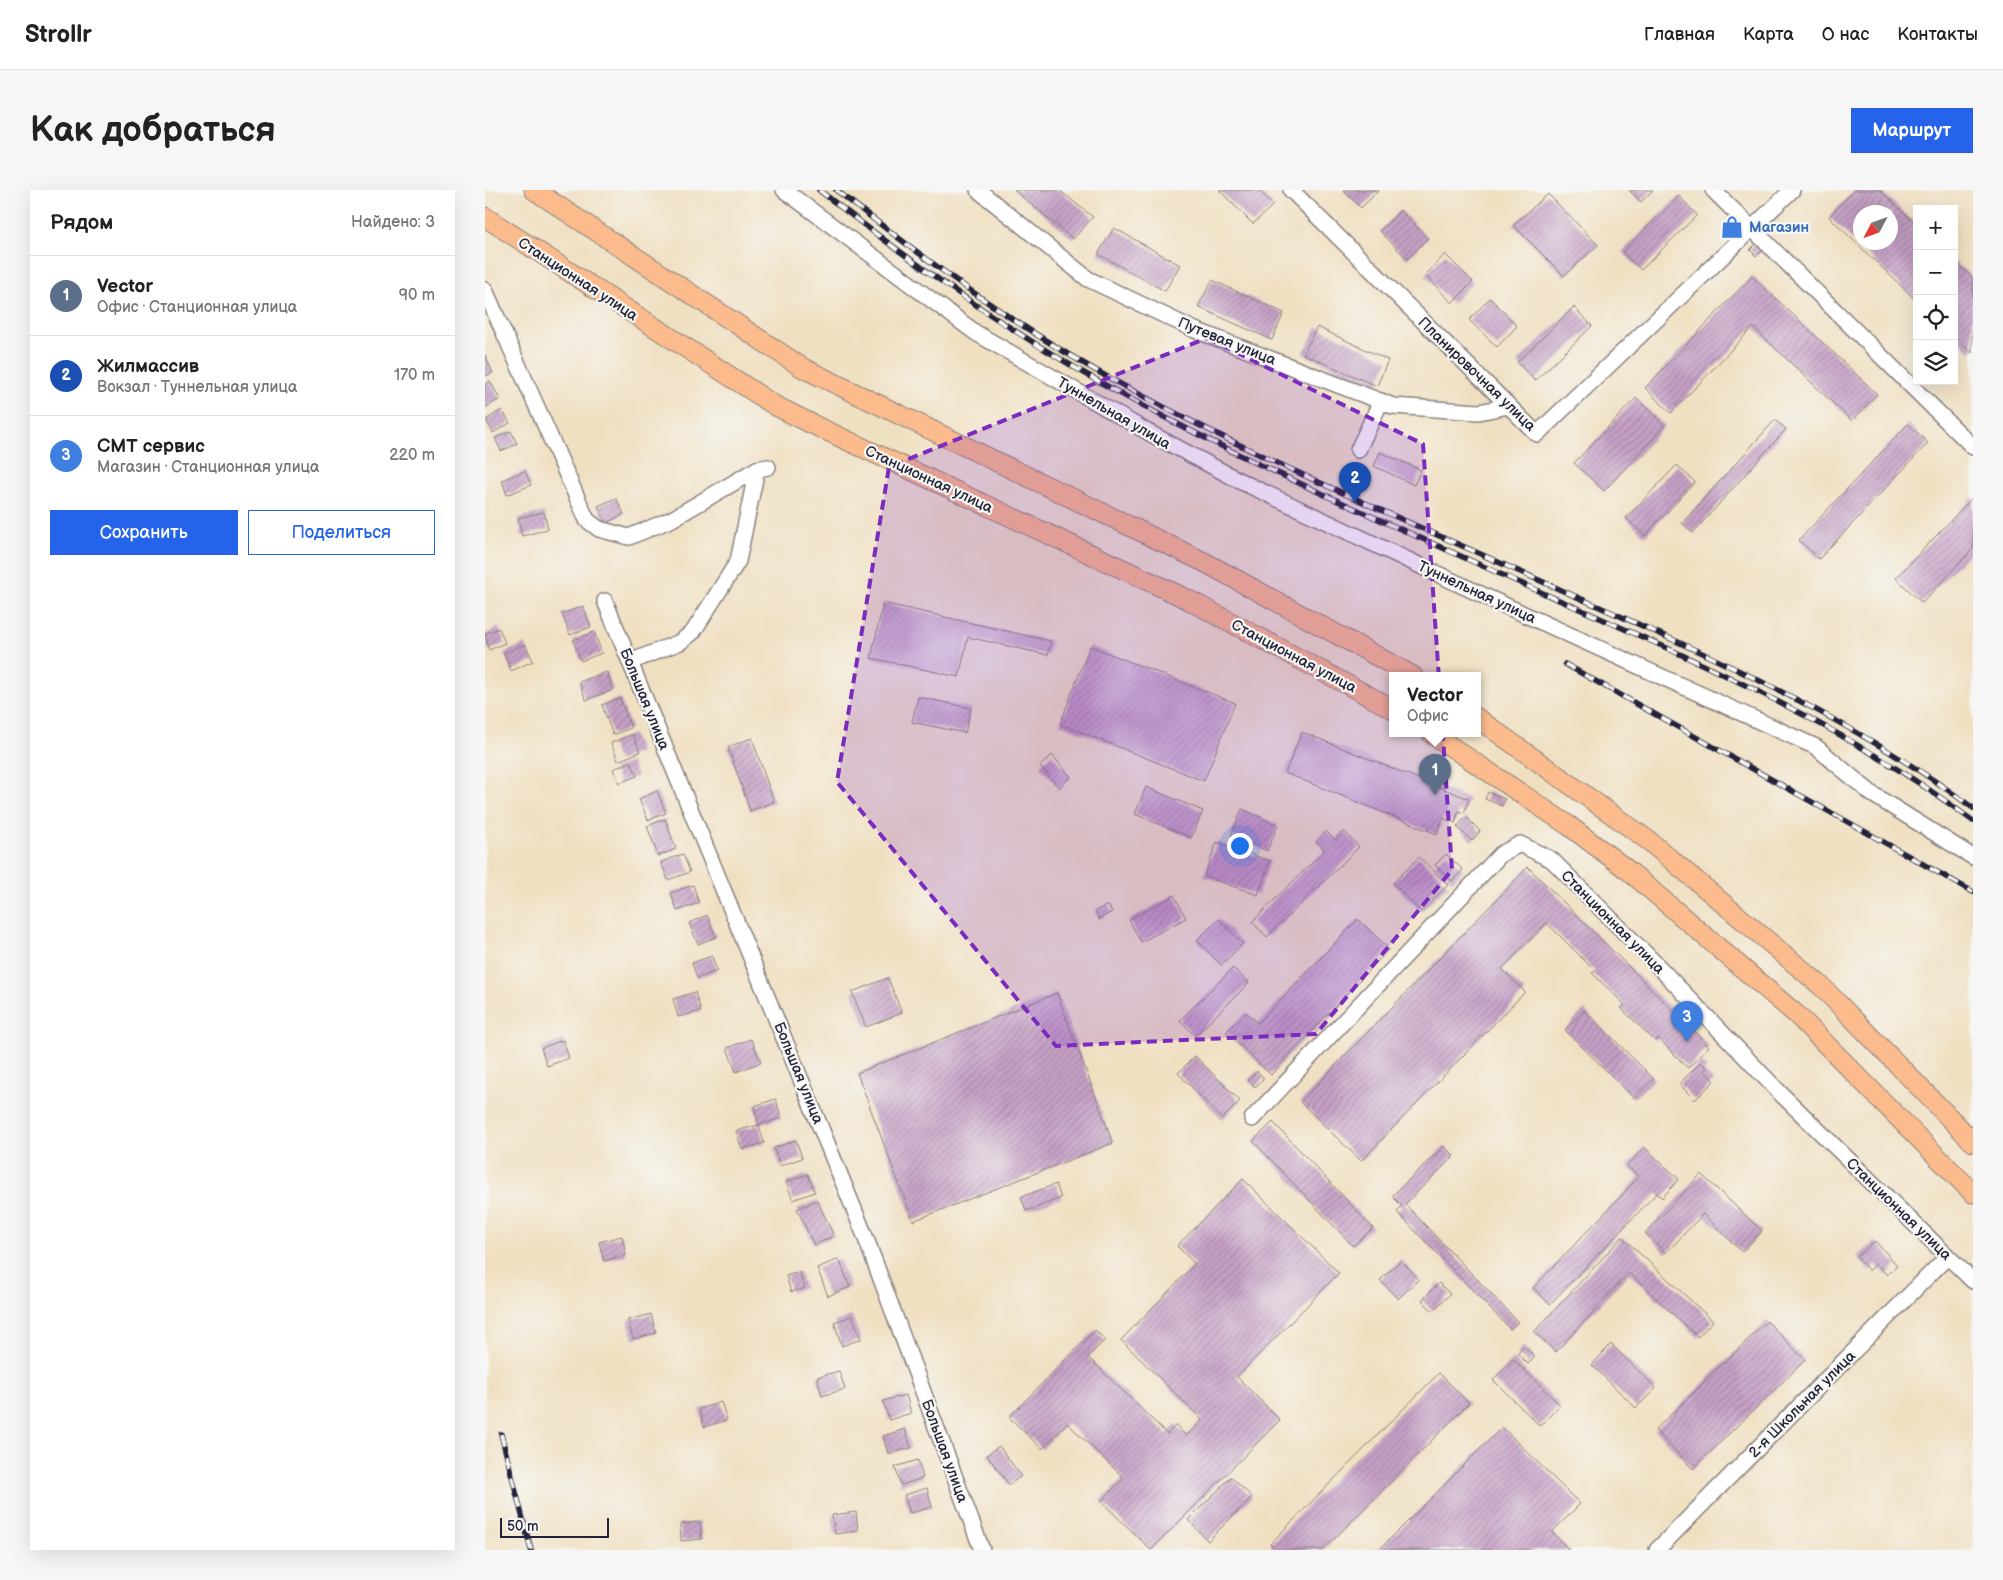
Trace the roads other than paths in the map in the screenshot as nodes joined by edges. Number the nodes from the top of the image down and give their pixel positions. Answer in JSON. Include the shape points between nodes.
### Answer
{"nodes":[{"id":1,"x":534,"y":190,"type":"edge"},
{"id":2,"x":783,"y":190,"type":"edge"},
{"id":3,"x":978,"y":190,"type":"edge"},
{"id":4,"x":1291,"y":190,"type":"edge"},
{"id":5,"x":1713,"y":190,"type":"edge"},
{"id":6,"x":1792,"y":190,"type":"edge"},
{"id":7,"x":485,"y":217,"type":"edge"},
{"id":8,"x":1753,"y":230,"type":"junction"},
{"id":9,"x":485,"y":290,"type":"edge"},
{"id":10,"x":1381,"y":401,"type":"junction"},
{"id":11,"x":1509,"y":406,"type":"junction"},
{"id":12,"x":1973,"y":447,"type":"edge"},
{"id":13,"x":1358,"y":450,"type":"dead end"},
{"id":14,"x":605,"y":601,"type":"dead end"},
{"id":15,"x":630,"y":662,"type":"junction"},
{"id":16,"x":1406,"y":672,"type":"edge"},
{"id":17,"x":1389,"y":707,"type":"edge"},
{"id":18,"x":1481,"y":721,"type":"edge"},
{"id":19,"x":1436,"y":737,"type":"edge"},
{"id":20,"x":1973,"y":857,"type":"edge"},
{"id":21,"x":1252,"y":1119,"type":"dead end"},
{"id":22,"x":1973,"y":1142,"type":"edge"},
{"id":23,"x":1973,"y":1193,"type":"edge"},
{"id":24,"x":1947,"y":1257,"type":"junction"},
{"id":25,"x":1973,"y":1281,"type":"edge"},
{"id":26,"x":982,"y":1550,"type":"edge"},
{"id":27,"x":1657,"y":1550,"type":"edge"}],
"edges":[{"from":1,"to":16,"type":"main road","via":[[803,368],[1206,563]]},
{"from":2,"to":20,"type":"street","name":"Туннельная улица","via":[[976,333],[1146,432],[1242,482],[1816,747],[1872,794]]},
{"from":3,"to":10,"type":"street","name":"Путевая улица","via":[[1088,279],[1195,330]]},
{"from":4,"to":11,"type":"street","name":"Планировочная улица"},
{"from":5,"to":8,"type":"street"},
{"from":6,"to":8,"type":"street","name":"Планировочная улица"},
{"from":7,"to":17,"type":"main road","name":"Станционная улица","via":[[774,405],[1187,599]]},
{"from":8,"to":11,"type":"street","name":"Планировочная улица","via":[[1537,434]]},
{"from":8,"to":12,"type":"street"},
{"from":9,"to":15,"type":"street","via":[[587,520],[599,529],[629,537],[672,519],[762,468],[738,561],[693,632],[680,642]]},
{"from":10,"to":11,"type":"street","name":"Путевая улица","via":[[1393,406],[1479,412]]},
{"from":10,"to":13,"type":"street"},
{"from":14,"to":15,"type":"street","name":"Большая улица"},
{"from":15,"to":26,"type":"street","name":"Большая улица","via":[[865,1236]]},
{"from":18,"to":22,"type":"main road","via":[[1649,841],[1820,985]]},
{"from":19,"to":23,"type":"main road","via":[[1568,825],[1629,871],[1798,1016]]},
{"from":21,"to":24,"type":"street","name":"Станционная улица","via":[[1501,854],[1520,844],[1551,860]]},
{"from":24,"to":25,"type":"street","name":"Станционная улица"},
{"from":24,"to":27,"type":"street","name":"2-я Школьная улица"}]}
